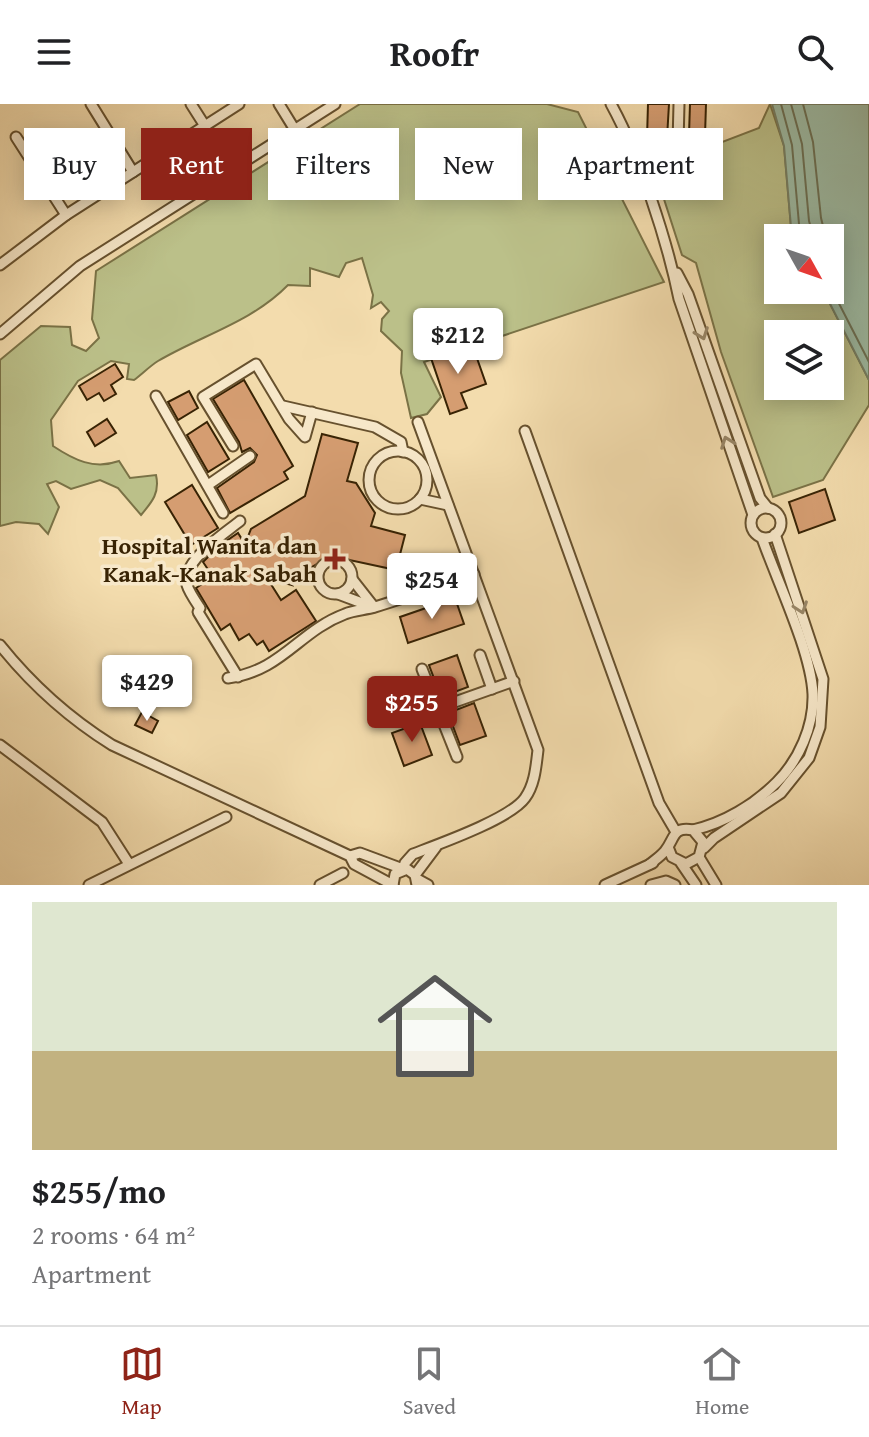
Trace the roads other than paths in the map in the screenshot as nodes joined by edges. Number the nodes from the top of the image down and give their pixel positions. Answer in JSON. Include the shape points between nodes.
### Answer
{"nodes":[{"id":1,"x":91,"y":104,"type":"edge"},
{"id":2,"x":191,"y":104,"type":"edge"},
{"id":3,"x":239,"y":104,"type":"edge"},
{"id":4,"x":279,"y":104,"type":"edge"},
{"id":5,"x":335,"y":104,"type":"edge"},
{"id":6,"x":611,"y":104,"type":"edge"},
{"id":7,"x":679,"y":104,"type":"edge"},
{"id":8,"x":205,"y":126,"type":"junction"},
{"id":9,"x":294,"y":128,"type":"edge"},
{"id":10,"x":298,"y":128,"type":"edge"},
{"id":11,"x":678,"y":128,"type":"edge"},
{"id":12,"x":16,"y":137,"type":"dead end"},
{"id":13,"x":268,"y":147,"type":"edge"},
{"id":14,"x":133,"y":172,"type":"junction"},
{"id":15,"x":66,"y":215,"type":"junction"},
{"id":16,"x":671,"y":263,"type":"junction"},
{"id":17,"x":0,"y":265,"type":"edge"},
{"id":18,"x":0,"y":334,"type":"edge"},
{"id":19,"x":156,"y":396,"type":"dead end"},
{"id":20,"x":283,"y":406,"type":"junction"},
{"id":21,"x":312,"y":412,"type":"junction"},
{"id":22,"x":418,"y":422,"type":"dead end"},
{"id":23,"x":525,"y":431,"type":"dead end"},
{"id":24,"x":233,"y":446,"type":"dead end"},
{"id":25,"x":403,"y":452,"type":"junction"},
{"id":26,"x":250,"y":456,"type":"dead end"},
{"id":27,"x":427,"y":478,"type":"junction"},
{"id":28,"x":208,"y":485,"type":"junction"},
{"id":29,"x":420,"y":499,"type":"junction"},
{"id":30,"x":448,"y":505,"type":"junction"},
{"id":31,"x":768,"y":508,"type":"junction"},
{"id":32,"x":223,"y":513,"type":"dead end"},
{"id":33,"x":753,"y":515,"type":"junction"},
{"id":34,"x":240,"y":521,"type":"dead end"},
{"id":35,"x":775,"y":534,"type":"junction"},
{"id":36,"x":762,"y":538,"type":"junction"},
{"id":37,"x":474,"y":574,"type":"junction"},
{"id":38,"x":352,"y":579,"type":"junction"},
{"id":39,"x":338,"y":594,"type":"junction"},
{"id":40,"x":374,"y":607,"type":"junction"},
{"id":41,"x":0,"y":645,"type":"edge"},
{"id":42,"x":480,"y":655,"type":"dead end"},
{"id":43,"x":0,"y":658,"type":"edge"},
{"id":44,"x":14,"y":662,"type":"junction"},
{"id":45,"x":422,"y":669,"type":"dead end"},
{"id":46,"x":514,"y":681,"type":"junction"},
{"id":47,"x":492,"y":689,"type":"junction"},
{"id":48,"x":438,"y":708,"type":"junction"},
{"id":49,"x":0,"y":745,"type":"edge"},
{"id":50,"x":457,"y":757,"type":"dead end"},
{"id":51,"x":226,"y":817,"type":"dead end"},
{"id":52,"x":693,"y":830,"type":"junction"},
{"id":53,"x":676,"y":832,"type":"junction"},
{"id":54,"x":438,"y":844,"type":"junction"},
{"id":55,"x":668,"y":847,"type":"junction"},
{"id":56,"x":702,"y":853,"type":"junction"},
{"id":57,"x":350,"y":856,"type":"junction"},
{"id":58,"x":677,"y":860,"type":"junction"},
{"id":59,"x":129,"y":864,"type":"junction"},
{"id":60,"x":650,"y":864,"type":"junction"},
{"id":61,"x":403,"y":869,"type":"junction"},
{"id":62,"x":343,"y":873,"type":"dead end"},
{"id":63,"x":416,"y":879,"type":"edge"},
{"id":64,"x":89,"y":885,"type":"edge"},
{"id":65,"x":320,"y":885,"type":"edge"},
{"id":66,"x":393,"y":885,"type":"edge"},
{"id":67,"x":428,"y":885,"type":"edge"},
{"id":68,"x":605,"y":885,"type":"edge"},
{"id":69,"x":651,"y":885,"type":"edge"},
{"id":70,"x":675,"y":885,"type":"edge"},
{"id":71,"x":696,"y":885,"type":"edge"},
{"id":72,"x":716,"y":885,"type":"edge"}],
"edges":[{"from":1,"to":14,"type":"street"},
{"from":2,"to":8,"type":"street"},
{"from":3,"to":8,"type":"street"},
{"from":4,"to":9,"type":"street"},
{"from":5,"to":10,"type":"street"},
{"from":6,"to":16,"type":"street"},
{"from":7,"to":11,"type":"street"},
{"from":8,"to":14,"type":"street"},
{"from":12,"to":15,"type":"street"},
{"from":13,"to":18,"type":"street","via":[[80,266]]},
{"from":14,"to":15,"type":"street"},
{"from":15,"to":17,"type":"street"},
{"from":16,"to":31,"type":"street","one_way":true,"via":[[688,294]]},
{"from":33,"to":16,"type":"street","one_way":true},
{"from":19,"to":28,"type":"street"},
{"from":20,"to":21,"type":"street"},
{"from":20,"to":21,"type":"street","via":[[304,442]]},
{"from":20,"to":24,"type":"street","via":[[256,364],[203,397]]},
{"from":21,"to":25,"type":"street","via":[[375,427],[401,442]]},
{"from":22,"to":30,"type":"street"},
{"from":23,"to":53,"type":"street","via":[[659,803]]},
{"from":25,"to":27,"type":"street","via":[[419,460]]},
{"from":25,"to":29,"type":"street","via":[[391,452],[373,466],[373,493],[394,509]]},
{"from":26,"to":28,"type":"street"},
{"from":27,"to":29,"type":"street"},
{"from":27,"to":30,"type":"street"},
{"from":28,"to":32,"type":"street"},
{"from":29,"to":30,"type":"street"},
{"from":30,"to":37,"type":"street"},
{"from":31,"to":33,"type":"street"},
{"from":31,"to":35,"type":"street","via":[[781,521]]},
{"from":33,"to":36,"type":"street","via":[[752,529]]},
{"from":34,"to":40,"type":"street","via":[[193,562],[187,585],[233,677],[271,665],[345,614]]},
{"from":35,"to":36,"type":"street"},
{"from":35,"to":56,"type":"street","one_way":true,"via":[[823,679],[820,727],[809,758],[781,793],[714,838]]},
{"from":36,"to":52,"type":"street","via":[[804,652],[813,693],[812,718],[787,772],[763,796]]},
{"from":37,"to":40,"type":"street"},
{"from":37,"to":46,"type":"street"},
{"from":38,"to":39,"type":"street"},
{"from":38,"to":39,"type":"street","via":[[343,561],[320,567],[322,588]]},
{"from":38,"to":40,"type":"street"},
{"from":39,"to":40,"type":"street"},
{"from":41,"to":44,"type":"street"},
{"from":42,"to":47,"type":"street"},
{"from":43,"to":44,"type":"street"},
{"from":44,"to":57,"type":"street","via":[[80,724],[112,745]]},
{"from":45,"to":48,"type":"street"},
{"from":46,"to":47,"type":"street"},
{"from":46,"to":54,"type":"street","via":[[538,750],[535,776],[524,799],[505,813]]},
{"from":47,"to":48,"type":"street"},
{"from":48,"to":50,"type":"street"},
{"from":49,"to":59,"type":"street","via":[[102,822]]},
{"from":51,"to":59,"type":"street"},
{"from":52,"to":53,"type":"street"},
{"from":52,"to":56,"type":"street","via":[[702,837]]},
{"from":53,"to":55,"type":"street"},
{"from":54,"to":61,"type":"street","via":[[413,854]]},
{"from":54,"to":63,"type":"street"},
{"from":55,"to":58,"type":"street"},
{"from":55,"to":60,"type":"street"},
{"from":56,"to":58,"type":"street","via":[[691,863]]},
{"from":56,"to":72,"type":"street"},
{"from":57,"to":61,"type":"street","via":[[360,853]]},
{"from":57,"to":66,"type":"street","via":[[354,864]]},
{"from":58,"to":60,"type":"street"},
{"from":58,"to":71,"type":"street"},
{"from":59,"to":64,"type":"street"},
{"from":60,"to":68,"type":"street"},
{"from":61,"to":63,"type":"street"},
{"from":61,"to":66,"type":"street","via":[[395,874]]},
{"from":62,"to":65,"type":"street"},
{"from":63,"to":67,"type":"street"},
{"from":69,"to":70,"type":"street"}]}
